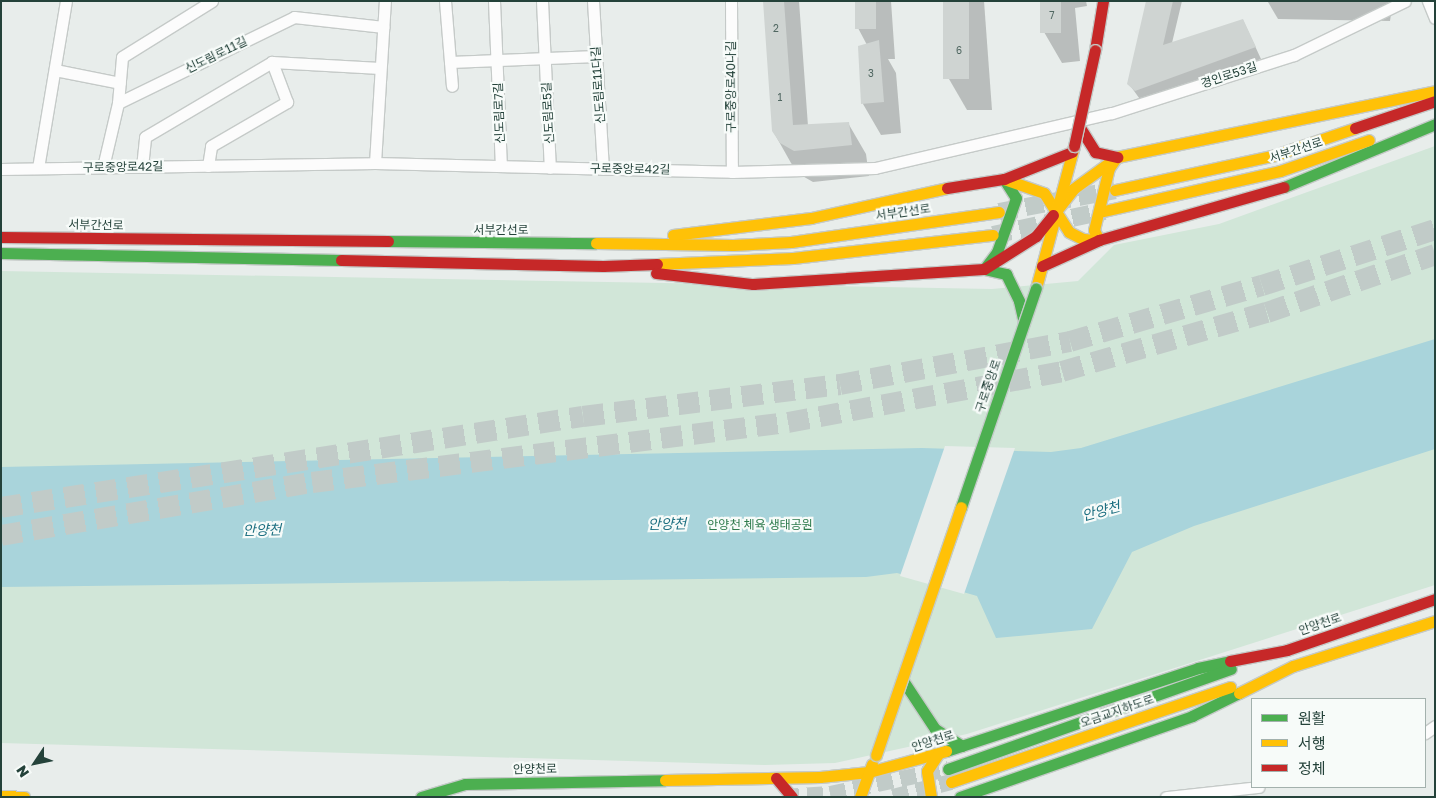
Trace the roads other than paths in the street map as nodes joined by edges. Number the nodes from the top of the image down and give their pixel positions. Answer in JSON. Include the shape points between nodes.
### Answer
{"nodes":[{"id":1,"x":66,"y":1,"type":"edge"},
{"id":2,"x":212,"y":1,"type":"edge"},
{"id":3,"x":385,"y":1,"type":"edge"},
{"id":4,"x":445,"y":1,"type":"edge"},
{"id":5,"x":494,"y":1,"type":"edge"},
{"id":6,"x":542,"y":1,"type":"edge"},
{"id":7,"x":593,"y":1,"type":"edge"},
{"id":8,"x":731,"y":1,"type":"edge"},
{"id":9,"x":1103,"y":1,"type":"edge"},
{"id":10,"x":1405,"y":1,"type":"edge"},
{"id":11,"x":1428,"y":1,"type":"edge"},
{"id":12,"x":1435,"y":18,"type":"edge"},
{"id":13,"x":383,"y":27,"type":"junction"},
{"id":14,"x":596,"y":56,"type":"junction"},
{"id":15,"x":545,"y":58,"type":"junction"},
{"id":16,"x":497,"y":60,"type":"junction"},
{"id":17,"x":272,"y":62,"type":"junction"},
{"id":18,"x":450,"y":62,"type":"junction"},
{"id":19,"x":380,"y":68,"type":"junction"},
{"id":20,"x":55,"y":70,"type":"junction"},
{"id":21,"x":120,"y":83,"type":"junction"},
{"id":22,"x":452,"y":86,"type":"dead end"},
{"id":23,"x":1435,"y":91,"type":"edge"},
{"id":24,"x":1435,"y":101,"type":"edge"},
{"id":25,"x":118,"y":103,"type":"junction"},
{"id":26,"x":1435,"y":118,"type":"edge"},
{"id":27,"x":1435,"y":124,"type":"edge"},
{"id":28,"x":1079,"y":126,"type":"junction"},
{"id":29,"x":1047,"y":130,"type":"joint"},
{"id":30,"x":1073,"y":149,"type":"junction"},
{"id":31,"x":1117,"y":157,"type":"junction"},
{"id":32,"x":375,"y":163,"type":"junction"},
{"id":33,"x":208,"y":166,"type":"junction"},
{"id":34,"x":501,"y":166,"type":"junction"},
{"id":35,"x":103,"y":167,"type":"junction"},
{"id":36,"x":142,"y":167,"type":"junction"},
{"id":37,"x":38,"y":168,"type":"junction"},
{"id":38,"x":550,"y":168,"type":"junction"},
{"id":39,"x":1,"y":169,"type":"edge"},
{"id":40,"x":603,"y":169,"type":"junction"},
{"id":41,"x":732,"y":172,"type":"junction"},
{"id":42,"x":1004,"y":179,"type":"junction"},
{"id":43,"x":1115,"y":190,"type":"tunnel mouth"},
{"id":44,"x":1104,"y":211,"type":"tunnel mouth"},
{"id":45,"x":999,"y":212,"type":"tunnel mouth"},
{"id":46,"x":1056,"y":212,"type":"junction"},
{"id":47,"x":993,"y":236,"type":"tunnel mouth"},
{"id":48,"x":1,"y":237,"type":"edge"},
{"id":49,"x":1099,"y":240,"type":"junction"},
{"id":50,"x":598,"y":244,"type":"junction"},
{"id":51,"x":1,"y":253,"type":"edge"},
{"id":52,"x":603,"y":266,"type":"junction"},
{"id":53,"x":1042,"y":266,"type":"junction"},
{"id":54,"x":984,"y":269,"type":"junction"},
{"id":55,"x":1024,"y":322,"type":"junction"},
{"id":56,"x":1435,"y":600,"type":"edge"},
{"id":57,"x":1435,"y":621,"type":"edge"},
{"id":58,"x":1287,"y":650,"type":"junction"},
{"id":59,"x":1293,"y":666,"type":"junction"},
{"id":60,"x":902,"y":678,"type":"junction"},
{"id":61,"x":962,"y":746,"type":"junction"},
{"id":62,"x":938,"y":754,"type":"junction"},
{"id":63,"x":948,"y":769,"type":"tunnel mouth"},
{"id":64,"x":868,"y":772,"type":"junction"},
{"id":65,"x":776,"y":778,"type":"junction"},
{"id":66,"x":950,"y":782,"type":"tunnel mouth"},
{"id":67,"x":1251,"y":788,"type":"edge"},
{"id":68,"x":1,"y":796,"type":"edge"},
{"id":69,"x":24,"y":797,"type":"edge"},
{"id":70,"x":421,"y":797,"type":"edge"},
{"id":71,"x":792,"y":797,"type":"edge"},
{"id":72,"x":860,"y":797,"type":"edge"},
{"id":73,"x":931,"y":797,"type":"edge"},
{"id":74,"x":960,"y":797,"type":"edge"},
{"id":75,"x":1166,"y":797,"type":"edge"}],
"edges":[{"from":1,"to":20,"type":"street"},
{"from":2,"to":21,"type":"street","via":[[122,57]]},
{"from":3,"to":13,"type":"street"},
{"from":4,"to":18,"type":"street"},
{"from":5,"to":16,"type":"street","name":"신도림로7길"},
{"from":6,"to":15,"type":"street","name":"신도림로5길"},
{"from":7,"to":14,"type":"street","name":"신도림로11다길"},
{"from":8,"to":41,"type":"street","name":"구로중앙로40나길"},
{"from":9,"to":28,"type":"main road","name":"구로중앙로","bridge":true},
{"from":10,"to":29,"type":"street","name":"경인로53길","via":[[1294,55],[1112,113]]},
{"from":11,"to":12,"type":"street"},
{"from":13,"to":19,"type":"street"},
{"from":13,"to":25,"type":"street","name":"신도림로11길","via":[[294,17]]},
{"from":14,"to":15,"type":"street"},
{"from":14,"to":40,"type":"street","name":"신도림로11다길"},
{"from":15,"to":16,"type":"street"},
{"from":15,"to":38,"type":"street","name":"신도림로5길"},
{"from":16,"to":18,"type":"street"},
{"from":16,"to":34,"type":"street","name":"신도림로7길"},
{"from":17,"to":19,"type":"street"},
{"from":17,"to":33,"type":"street","via":[[287,102],[211,146]]},
{"from":17,"to":36,"type":"street","via":[[144,137]]},
{"from":18,"to":22,"type":"street"},
{"from":19,"to":32,"type":"street"},
{"from":20,"to":21,"type":"street"},
{"from":20,"to":37,"type":"street"},
{"from":21,"to":25,"type":"street"},
{"from":23,"to":31,"type":"main road"},
{"from":24,"to":43,"type":"main road","name":"서부간선로","via":[[1275,155]]},
{"from":25,"to":35,"type":"street"},
{"from":26,"to":44,"type":"main road","name":"서부간선로","via":[[1280,170]]},
{"from":27,"to":49,"type":"main road","via":[[1291,185]]},
{"from":28,"to":30,"type":"main road","name":"구로중앙로","bridge":true},
{"from":28,"to":31,"type":"main road","via":[[1095,152]]},
{"from":29,"to":41,"type":"street","name":"구로중앙로42길","via":[[875,168]]},
{"from":30,"to":42,"type":"main road"},
{"from":30,"to":46,"type":"main road","name":"구로중앙로"},
{"from":31,"to":46,"type":"main road","via":[[1084,180]]},
{"from":31,"to":49,"type":"main road","via":[[1109,168],[1094,230]]},
{"from":32,"to":33,"type":"street","name":"구로중앙로42길"},
{"from":32,"to":34,"type":"street","name":"구로중앙로42길"},
{"from":33,"to":36,"type":"street","name":"구로중앙로42길"},
{"from":34,"to":38,"type":"street","name":"구로중앙로42길"},
{"from":35,"to":36,"type":"street","name":"구로중앙로42길"},
{"from":35,"to":37,"type":"street","name":"구로중앙로42길"},
{"from":37,"to":39,"type":"street","name":"구로중앙로42길"},
{"from":38,"to":40,"type":"street","name":"구로중앙로42길"},
{"from":40,"to":41,"type":"street","name":"구로중앙로42길"},
{"from":42,"to":46,"type":"main road","via":[[1044,194]]},
{"from":42,"to":50,"type":"main road","via":[[961,185],[811,218]]},
{"from":42,"to":54,"type":"main road","via":[[1016,198],[997,252]]},
{"from":45,"to":50,"type":"main road","name":"서부간선로","via":[[791,242]]},
{"from":46,"to":49,"type":"main road","via":[[1069,232],[1083,239]]},
{"from":46,"to":53,"type":"main road","name":"구로중앙로"},
{"from":46,"to":54,"type":"main road","via":[[1036,236]]},
{"from":47,"to":52,"type":"main road","via":[[793,258]]},
{"from":48,"to":50,"type":"main road","name":"서부간선로"},
{"from":49,"to":53,"type":"main road"},
{"from":51,"to":52,"type":"main road"},
{"from":52,"to":54,"type":"main road","via":[[753,284]]},
{"from":53,"to":55,"type":"main road","name":"구로중앙로","bridge":true},
{"from":54,"to":55,"type":"main road","via":[[1006,274]]},
{"from":55,"to":60,"type":"main road","name":"구로중앙로","bridge":true},
{"from":56,"to":58,"type":"main road","name":"안양천로"},
{"from":57,"to":59,"type":"main road"},
{"from":58,"to":61,"type":"main road","name":"안양천로","via":[[1198,668]]},
{"from":58,"to":63,"type":"main road","name":"오금교지하도로"},
{"from":59,"to":66,"type":"main road","name":"오금교지하도로"},
{"from":59,"to":74,"type":"main road","via":[[1192,716]]},
{"from":60,"to":61,"type":"main road","via":[[935,729]]},
{"from":60,"to":64,"type":"main road","name":"구로중앙로","bridge":true},
{"from":61,"to":62,"type":"main road","name":"안양천로"},
{"from":62,"to":64,"type":"main road","name":"안양천로"},
{"from":62,"to":73,"type":"main road","via":[[926,770]]},
{"from":64,"to":65,"type":"main road","name":"안양천로"},
{"from":64,"to":72,"type":"main road","name":"구로중앙로"},
{"from":65,"to":70,"type":"main road","name":"안양천로","via":[[465,784]]},
{"from":65,"to":71,"type":"main road"},
{"from":67,"to":75,"type":"street"},
{"from":68,"to":69,"type":"main road"}]}
